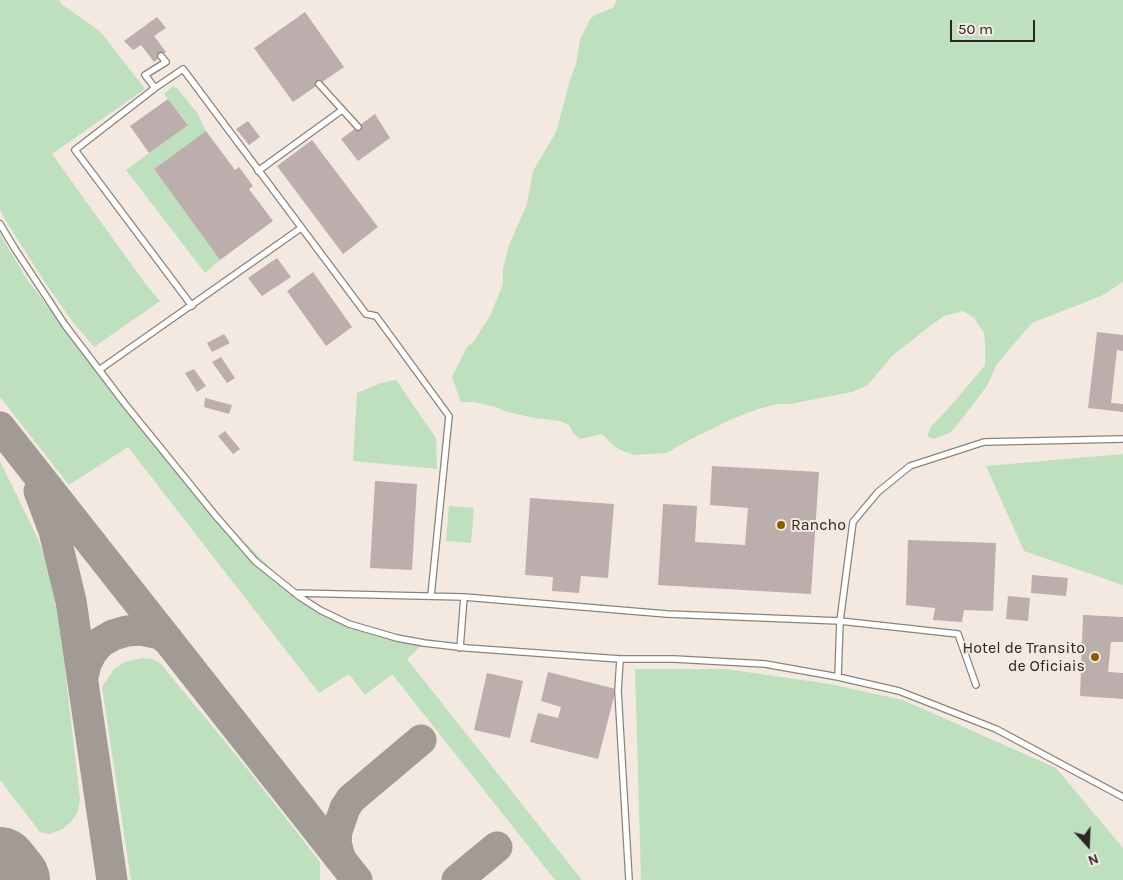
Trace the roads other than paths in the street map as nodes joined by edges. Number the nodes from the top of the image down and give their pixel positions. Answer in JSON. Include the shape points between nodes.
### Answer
{"nodes":[{"id":1,"x":161,"y":56,"type":"dead end"},
{"id":2,"x":319,"y":84,"type":"dead end"},
{"id":3,"x":155,"y":88,"type":"junction"},
{"id":4,"x":342,"y":110,"type":"junction"},
{"id":5,"x":358,"y":127,"type":"dead end"},
{"id":6,"x":258,"y":171,"type":"junction"},
{"id":7,"x":0,"y":224,"type":"edge"},
{"id":8,"x":301,"y":228,"type":"junction"},
{"id":9,"x":192,"y":306,"type":"junction"},
{"id":10,"x":99,"y":370,"type":"junction"},
{"id":11,"x":1123,"y":439,"type":"edge"},
{"id":12,"x":295,"y":593,"type":"junction"},
{"id":13,"x":431,"y":596,"type":"junction"},
{"id":14,"x":464,"y":597,"type":"junction"},
{"id":15,"x":840,"y":621,"type":"junction"},
{"id":16,"x":460,"y":648,"type":"junction"},
{"id":17,"x":620,"y":659,"type":"junction"},
{"id":18,"x":838,"y":677,"type":"junction"},
{"id":19,"x":976,"y":685,"type":"dead end"},
{"id":20,"x":1123,"y":797,"type":"edge"},
{"id":21,"x":628,"y":880,"type":"edge"}],
"edges":[{"from":1,"to":3,"type":"lane","via":[[166,62],[145,74]]},
{"from":2,"to":4,"type":"lane"},
{"from":3,"to":6,"type":"lane","via":[[183,69]]},
{"from":3,"to":9,"type":"lane","via":[[75,150]]},
{"from":4,"to":5,"type":"lane"},
{"from":4,"to":6,"type":"lane"},
{"from":6,"to":8,"type":"lane"},
{"from":7,"to":10,"type":"lane","via":[[65,325]]},
{"from":8,"to":9,"type":"lane"},
{"from":8,"to":13,"type":"lane","via":[[366,314],[376,316],[449,416]]},
{"from":9,"to":10,"type":"lane"},
{"from":10,"to":12,"type":"lane","via":[[255,561]]},
{"from":11,"to":15,"type":"lane","via":[[984,442],[910,466],[878,492],[852,522]]},
{"from":12,"to":13,"type":"lane"},
{"from":12,"to":16,"type":"lane","via":[[349,624],[397,638]]},
{"from":13,"to":14,"type":"lane"},
{"from":14,"to":15,"type":"lane","via":[[666,614]]},
{"from":14,"to":16,"type":"lane"},
{"from":15,"to":18,"type":"lane"},
{"from":15,"to":19,"type":"lane","via":[[958,634]]},
{"from":16,"to":17,"type":"lane"},
{"from":17,"to":18,"type":"lane","via":[[765,664]]},
{"from":17,"to":21,"type":"lane","via":[[618,690]]},
{"from":18,"to":20,"type":"lane","via":[[899,691],[996,729]]}]}
